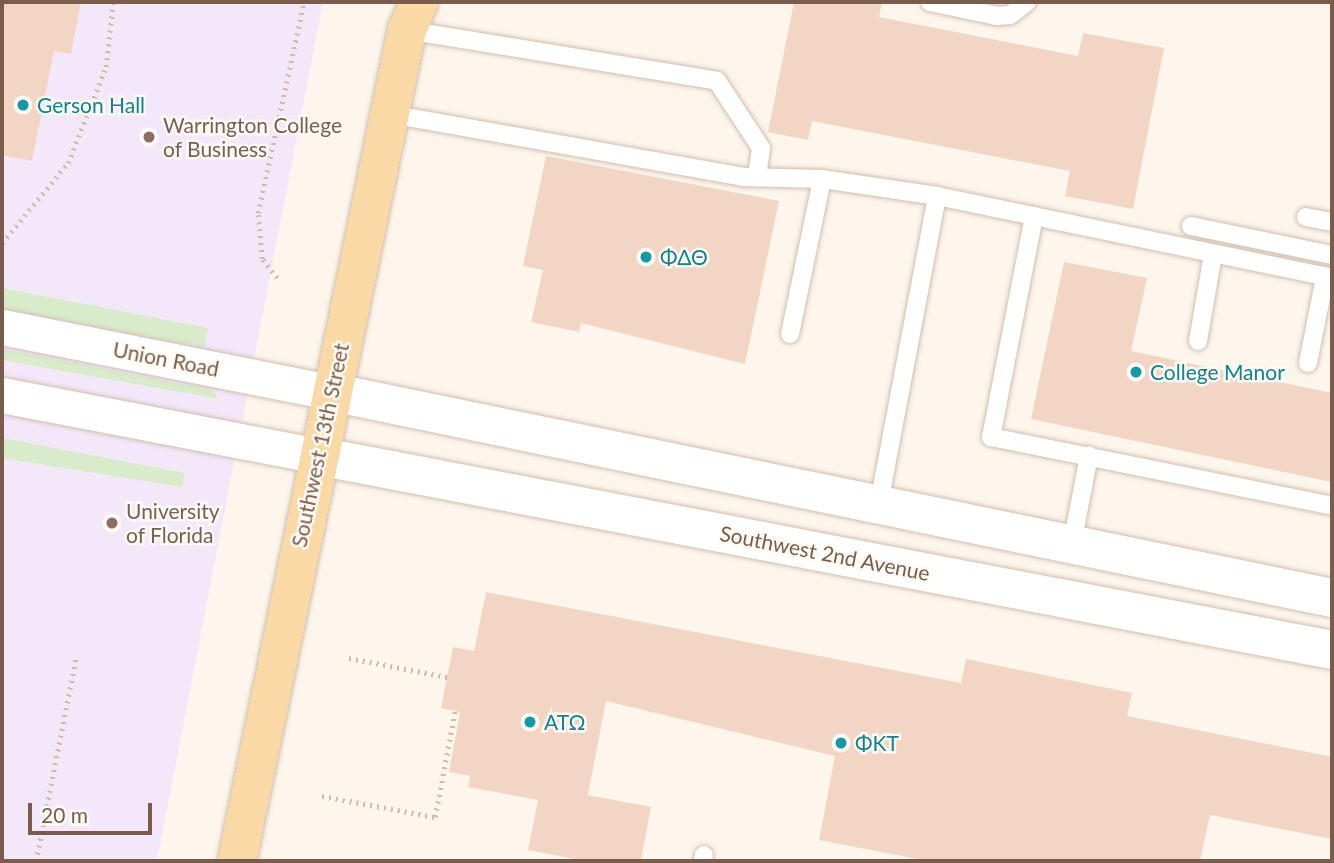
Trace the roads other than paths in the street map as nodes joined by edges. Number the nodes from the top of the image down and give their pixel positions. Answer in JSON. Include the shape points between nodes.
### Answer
{"nodes":[{"id":1,"x":930,"y":2,"type":"edge"},
{"id":2,"x":1027,"y":2,"type":"edge"},
{"id":3,"x":410,"y":11,"type":"edge"},
{"id":4,"x":390,"y":114,"type":"junction"},
{"id":5,"x":757,"y":178,"type":"junction"},
{"id":6,"x":822,"y":179,"type":"junction"},
{"id":7,"x":937,"y":196,"type":"junction"},
{"id":8,"x":1034,"y":216,"type":"junction"},
{"id":9,"x":1306,"y":217,"type":"dead end"},
{"id":10,"x":1332,"y":222,"type":"edge"},
{"id":11,"x":1191,"y":226,"type":"dead end"},
{"id":12,"x":1213,"y":254,"type":"junction"},
{"id":13,"x":1332,"y":255,"type":"edge"},
{"id":14,"x":1328,"y":277,"type":"edge"},
{"id":15,"x":2,"y":327,"type":"edge"},
{"id":16,"x":790,"y":334,"type":"dead end"},
{"id":17,"x":1198,"y":341,"type":"dead end"},
{"id":18,"x":1308,"y":363,"type":"dead end"},
{"id":19,"x":331,"y":392,"type":"junction"},
{"id":20,"x":2,"y":395,"type":"edge"},
{"id":21,"x":318,"y":456,"type":"junction"},
{"id":22,"x":1089,"y":456,"type":"junction"},
{"id":23,"x":879,"y":503,"type":"junction"},
{"id":24,"x":1332,"y":506,"type":"edge"},
{"id":25,"x":1072,"y":544,"type":"junction"},
{"id":26,"x":1332,"y":598,"type":"edge"},
{"id":27,"x":1332,"y":650,"type":"edge"},
{"id":28,"x":237,"y":861,"type":"edge"}],
"edges":[{"from":1,"to":2,"type":"lane","via":[[997,16],[1010,15]]},
{"from":3,"to":4,"type":"main road","name":"Southwest 13th Street"},
{"from":3,"to":5,"type":"lane","via":[[717,81],[761,148]]},
{"from":4,"to":5,"type":"lane"},
{"from":4,"to":19,"type":"main road","name":"Southwest 13th Street"},
{"from":5,"to":6,"type":"lane"},
{"from":6,"to":7,"type":"lane"},
{"from":6,"to":16,"type":"lane"},
{"from":7,"to":8,"type":"lane"},
{"from":7,"to":23,"type":"lane"},
{"from":8,"to":12,"type":"lane"},
{"from":8,"to":22,"type":"lane","via":[[991,437]]},
{"from":9,"to":10,"type":"lane"},
{"from":11,"to":13,"type":"lane"},
{"from":12,"to":14,"type":"lane"},
{"from":12,"to":17,"type":"lane"},
{"from":14,"to":18,"type":"lane"},
{"from":15,"to":19,"type":"street","name":"Union Road"},
{"from":19,"to":21,"type":"main road","name":"Southwest 13th Street"},
{"from":19,"to":23,"type":"street"},
{"from":20,"to":21,"type":"street"},
{"from":21,"to":27,"type":"street","name":"Southwest 2nd Avenue"},
{"from":21,"to":28,"type":"main road","name":"Southwest 13th Street"},
{"from":22,"to":24,"type":"lane"},
{"from":22,"to":25,"type":"lane"},
{"from":23,"to":25,"type":"street"},
{"from":25,"to":26,"type":"street"}]}
